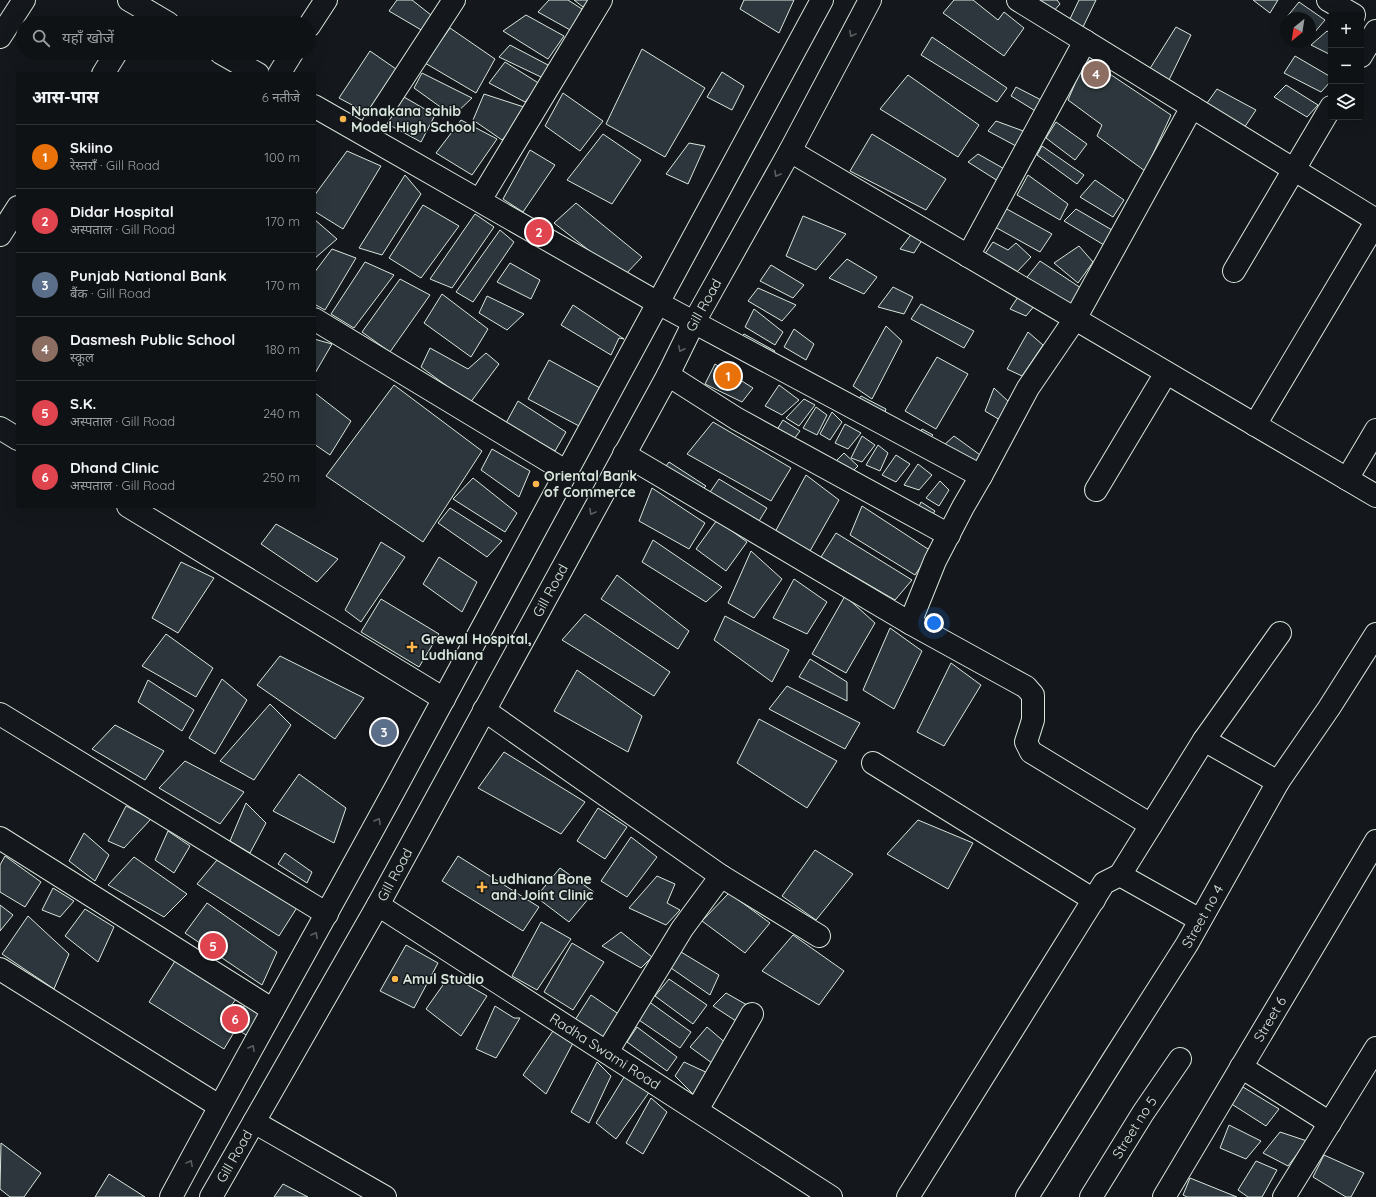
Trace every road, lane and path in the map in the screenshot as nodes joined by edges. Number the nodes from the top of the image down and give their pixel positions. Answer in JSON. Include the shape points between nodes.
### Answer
{"nodes":[{"id":1,"x":24,"y":0,"type":"edge"},
{"id":2,"x":326,"y":0,"type":"edge"},
{"id":3,"x":454,"y":0,"type":"edge"},
{"id":4,"x":601,"y":0,"type":"edge"},
{"id":5,"x":822,"y":0,"type":"edge"},
{"id":6,"x":870,"y":0,"type":"edge"},
{"id":7,"x":1018,"y":0,"type":"edge"},
{"id":8,"x":1328,"y":0,"type":"edge"},
{"id":9,"x":139,"y":8,"type":"edge"},
{"id":10,"x":1349,"y":12,"type":"edge"},
{"id":11,"x":154,"y":16,"type":"edge"},
{"id":12,"x":316,"y":16,"type":"edge"},
{"id":13,"x":1364,"y":21,"type":"edge"},
{"id":14,"x":1376,"y":27,"type":"edge"},
{"id":15,"x":1376,"y":31,"type":"edge"},
{"id":16,"x":0,"y":37,"type":"edge"},
{"id":17,"x":1085,"y":41,"type":"junction"},
{"id":18,"x":1364,"y":51,"type":"edge"},
{"id":19,"x":112,"y":60,"type":"edge"},
{"id":20,"x":233,"y":60,"type":"edge"},
{"id":21,"x":288,"y":60,"type":"edge"},
{"id":22,"x":104,"y":72,"type":"edge"},
{"id":23,"x":254,"y":72,"type":"edge"},
{"id":24,"x":280,"y":72,"type":"edge"},
{"id":25,"x":316,"y":107,"type":"edge"},
{"id":26,"x":1192,"y":107,"type":"junction"},
{"id":27,"x":1328,"y":112,"type":"edge"},
{"id":28,"x":366,"y":135,"type":"junction"},
{"id":29,"x":790,"y":151,"type":"junction"},
{"id":30,"x":1294,"y":170,"type":"junction"},
{"id":31,"x":480,"y":200,"type":"junction"},
{"id":32,"x":16,"y":210,"type":"edge"},
{"id":33,"x":1376,"y":221,"type":"edge"},
{"id":34,"x":0,"y":235,"type":"edge"},
{"id":35,"x":968,"y":256,"type":"junction"},
{"id":36,"x":1234,"y":271,"type":"dead end"},
{"id":37,"x":658,"y":303,"type":"junction"},
{"id":38,"x":1075,"y":319,"type":"junction"},
{"id":39,"x":316,"y":320,"type":"edge"},
{"id":40,"x":694,"y":322,"type":"junction"},
{"id":41,"x":1166,"y":373,"type":"junction"},
{"id":42,"x":668,"y":375,"type":"junction"},
{"id":43,"x":1255,"y":425,"type":"junction"},
{"id":44,"x":0,"y":428,"type":"edge"},
{"id":45,"x":1376,"y":430,"type":"edge"},
{"id":46,"x":16,"y":438,"type":"edge"},
{"id":47,"x":624,"y":454,"type":"junction"},
{"id":48,"x":567,"y":472,"type":"junction"},
{"id":49,"x":981,"y":476,"type":"junction"},
{"id":50,"x":1347,"y":479,"type":"junction"},
{"id":51,"x":1096,"y":490,"type":"dead end"},
{"id":52,"x":1376,"y":496,"type":"edge"},
{"id":53,"x":131,"y":508,"type":"edge"},
{"id":54,"x":949,"y":535,"type":"junction"},
{"id":55,"x":910,"y":623,"type":"junction"},
{"id":56,"x":1280,"y":633,"type":"dead end"},
{"id":57,"x":1376,"y":634,"type":"edge"},
{"id":58,"x":444,"y":698,"type":"junction"},
{"id":59,"x":484,"y":710,"type":"junction"},
{"id":60,"x":0,"y":714,"type":"edge"},
{"id":61,"x":1204,"y":740,"type":"junction"},
{"id":62,"x":873,"y":763,"type":"dead end"},
{"id":63,"x":1278,"y":782,"type":"junction"},
{"id":64,"x":1151,"y":825,"type":"junction"},
{"id":65,"x":0,"y":838,"type":"edge"},
{"id":66,"x":1376,"y":841,"type":"edge"},
{"id":67,"x":1120,"y":875,"type":"junction"},
{"id":68,"x":721,"y":876,"type":"junction"},
{"id":69,"x":1094,"y":900,"type":"junction"},
{"id":70,"x":378,"y":905,"type":"junction"},
{"id":71,"x":327,"y":914,"type":"junction"},
{"id":72,"x":1200,"y":920,"type":"junction"},
{"id":73,"x":819,"y":936,"type":"dead end"},
{"id":74,"x":3,"y":978,"type":"edge"},
{"id":75,"x":273,"y":1010,"type":"junction"},
{"id":76,"x":752,"y":1014,"type":"dead end"},
{"id":77,"x":1376,"y":1048,"type":"edge"},
{"id":78,"x":607,"y":1052,"type":"junction"},
{"id":79,"x":1180,"y":1059,"type":"dead end"},
{"id":80,"x":1241,"y":1067,"type":"junction"},
{"id":81,"x":219,"y":1106,"type":"junction"},
{"id":82,"x":697,"y":1110,"type":"junction"},
{"id":83,"x":254,"y":1122,"type":"junction"},
{"id":84,"x":1330,"y":1123,"type":"junction"},
{"id":85,"x":802,"y":1189,"type":"edge"},
{"id":86,"x":171,"y":1197,"type":"edge"},
{"id":87,"x":212,"y":1197,"type":"edge"},
{"id":88,"x":385,"y":1197,"type":"edge"},
{"id":89,"x":831,"y":1197,"type":"edge"},
{"id":90,"x":908,"y":1197,"type":"edge"},
{"id":91,"x":1027,"y":1197,"type":"edge"},
{"id":92,"x":1091,"y":1197,"type":"edge"},
{"id":93,"x":1164,"y":1197,"type":"edge"},
{"id":94,"x":1284,"y":1197,"type":"edge"}],
"edges":[{"from":1,"to":16,"type":"street"},
{"from":2,"to":12,"type":"street"},
{"from":3,"to":28,"type":"street"},
{"from":4,"to":31,"type":"street"},
{"from":5,"to":37,"type":"street"},
{"from":6,"to":29,"type":"street","name":"Gill Road","one_way":true},
{"from":7,"to":17,"type":"street"},
{"from":8,"to":10,"type":"street"},
{"from":9,"to":11,"type":"street"},
{"from":13,"to":14,"type":"street"},
{"from":15,"to":18,"type":"street"},
{"from":17,"to":26,"type":"street"},
{"from":17,"to":35,"type":"street"},
{"from":19,"to":22,"type":"street"},
{"from":20,"to":23,"type":"street"},
{"from":21,"to":24,"type":"street"},
{"from":25,"to":28,"type":"street"},
{"from":26,"to":30,"type":"street"},
{"from":26,"to":38,"type":"street"},
{"from":27,"to":30,"type":"street"},
{"from":28,"to":31,"type":"street"},
{"from":29,"to":35,"type":"street"},
{"from":29,"to":40,"type":"street","name":"Gill Road","one_way":true},
{"from":30,"to":33,"type":"street"},
{"from":30,"to":36,"type":"street"},
{"from":31,"to":37,"type":"street"},
{"from":32,"to":34,"type":"street"},
{"from":33,"to":43,"type":"street"},
{"from":35,"to":38,"type":"street"},
{"from":37,"to":40,"type":"street"},
{"from":37,"to":48,"type":"street"},
{"from":38,"to":41,"type":"street"},
{"from":38,"to":49,"type":"street","via":[[1028,388]]},
{"from":39,"to":48,"type":"street"},
{"from":40,"to":42,"type":"street","name":"Gill Road","one_way":true},
{"from":40,"to":49,"type":"street"},
{"from":41,"to":43,"type":"street"},
{"from":41,"to":51,"type":"street"},
{"from":42,"to":47,"type":"street","name":"Gill Road"},
{"from":42,"to":54,"type":"street","via":[[737,419]]},
{"from":43,"to":50,"type":"street"},
{"from":44,"to":46,"type":"street"},
{"from":45,"to":50,"type":"street"},
{"from":47,"to":55,"type":"street"},
{"from":47,"to":59,"type":"street","name":"Gill Road","one_way":true},
{"from":48,"to":58,"type":"street"},
{"from":49,"to":54,"type":"street"},
{"from":50,"to":52,"type":"street"},
{"from":53,"to":58,"type":"street"},
{"from":54,"to":55,"type":"street","via":[[935,561]]},
{"from":55,"to":64,"type":"street","via":[[1026,687],[1033,695],[1033,720],[1026,742],[1031,752]]},
{"from":56,"to":61,"type":"street"},
{"from":57,"to":63,"type":"street","name":"Street no 4"},
{"from":71,"to":58,"type":"street","one_way":true},
{"from":59,"to":68,"type":"street"},
{"from":59,"to":70,"type":"street","name":"Gill Road"},
{"from":60,"to":71,"type":"street"},
{"from":61,"to":63,"type":"street"},
{"from":61,"to":64,"type":"street"},
{"from":62,"to":69,"type":"street"},
{"from":63,"to":72,"type":"street","name":"Street no 4"},
{"from":64,"to":67,"type":"street"},
{"from":65,"to":75,"type":"street"},
{"from":66,"to":80,"type":"street","name":"Street 6"},
{"from":67,"to":69,"type":"street","via":[[1104,883]]},
{"from":67,"to":72,"type":"street"},
{"from":68,"to":73,"type":"street"},
{"from":68,"to":78,"type":"street","via":[[682,929]]},
{"from":69,"to":90,"type":"street"},
{"from":70,"to":78,"type":"street","name":"Radha Swami Road"},
{"from":70,"to":83,"type":"street","name":"Gill Road"},
{"from":75,"to":71,"type":"street","one_way":true},
{"from":72,"to":91,"type":"street","name":"Street no 4"},
{"from":74,"to":81,"type":"street"},
{"from":81,"to":75,"type":"street","one_way":true},
{"from":76,"to":82,"type":"street"},
{"from":77,"to":84,"type":"street"},
{"from":78,"to":82,"type":"street","name":"Radha Swami Road"},
{"from":79,"to":92,"type":"street","name":"Street no 5"},
{"from":80,"to":84,"type":"street"},
{"from":80,"to":93,"type":"street","name":"Street 6"},
{"from":86,"to":81,"type":"street","one_way":true},
{"from":82,"to":85,"type":"street","name":"Radha Swami Road"},
{"from":83,"to":87,"type":"street","name":"Gill Road"},
{"from":83,"to":88,"type":"street"},
{"from":84,"to":94,"type":"street"},
{"from":85,"to":89,"type":"street","name":"Radha Swami Road"}]}
